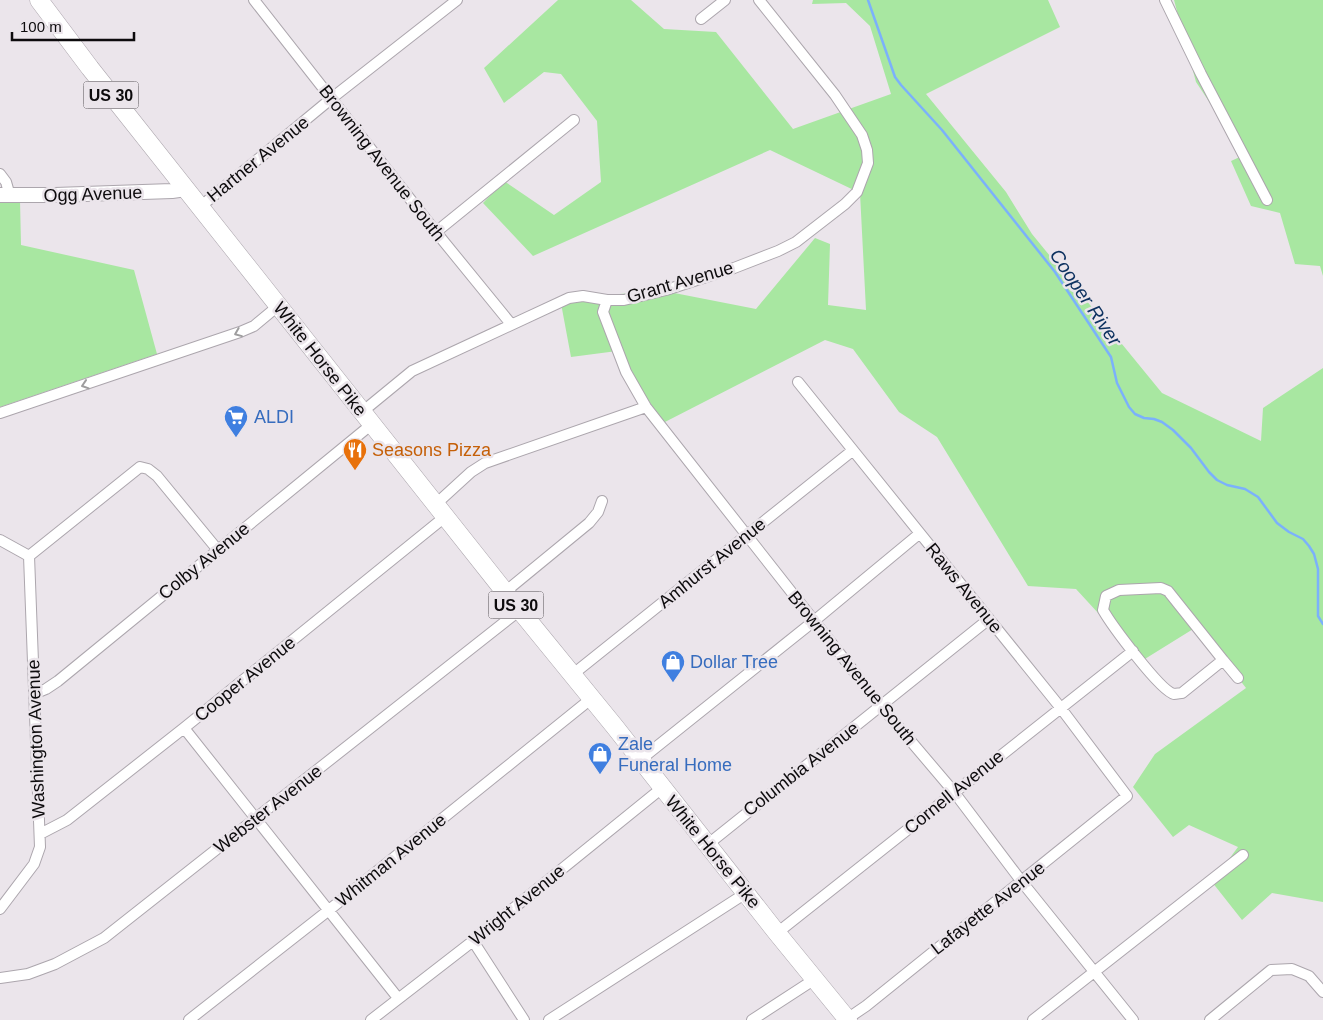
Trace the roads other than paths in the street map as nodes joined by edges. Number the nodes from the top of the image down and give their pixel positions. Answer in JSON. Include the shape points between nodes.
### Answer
{"nodes":[{"id":1,"x":39,"y":0,"type":"edge"},
{"id":2,"x":254,"y":0,"type":"edge"},
{"id":3,"x":457,"y":0,"type":"edge"},
{"id":4,"x":725,"y":0,"type":"edge"},
{"id":5,"x":759,"y":0,"type":"edge"},
{"id":6,"x":1165,"y":0,"type":"edge"},
{"id":7,"x":701,"y":19,"type":"dead end"},
{"id":8,"x":332,"y":98,"type":"junction"},
{"id":9,"x":574,"y":120,"type":"dead end"},
{"id":10,"x":0,"y":174,"type":"edge"},
{"id":11,"x":186,"y":189,"type":"junction"},
{"id":12,"x":5,"y":195,"type":"edge"},
{"id":13,"x":1267,"y":200,"type":"dead end"},
{"id":14,"x":200,"y":207,"type":"junction"},
{"id":15,"x":436,"y":232,"type":"junction"},
{"id":16,"x":606,"y":300,"type":"junction"},
{"id":17,"x":278,"y":306,"type":"junction"},
{"id":18,"x":511,"y":324,"type":"junction"},
{"id":19,"x":798,"y":382,"type":"dead end"},
{"id":20,"x":646,"y":407,"type":"junction"},
{"id":21,"x":0,"y":414,"type":"edge"},
{"id":22,"x":367,"y":418,"type":"junction"},
{"id":23,"x":852,"y":451,"type":"junction"},
{"id":24,"x":602,"y":501,"type":"dead end"},
{"id":25,"x":441,"y":510,"type":"junction"},
{"id":26,"x":919,"y":534,"type":"junction"},
{"id":27,"x":746,"y":536,"type":"junction"},
{"id":28,"x":0,"y":540,"type":"edge"},
{"id":29,"x":218,"y":549,"type":"junction"},
{"id":30,"x":29,"y":556,"type":"junction"},
{"id":31,"x":505,"y":592,"type":"junction"},
{"id":32,"x":520,"y":610,"type":"junction"},
{"id":33,"x":990,"y":619,"type":"junction"},
{"id":34,"x":814,"y":621,"type":"junction"},
{"id":35,"x":1133,"y":651,"type":"junction"},
{"id":36,"x":1223,"y":660,"type":"junction"},
{"id":37,"x":572,"y":675,"type":"junction"},
{"id":38,"x":1238,"y":678,"type":"dead end"},
{"id":39,"x":34,"y":694,"type":"junction"},
{"id":40,"x":592,"y":698,"type":"junction"},
{"id":41,"x":881,"y":706,"type":"junction"},
{"id":42,"x":1060,"y":707,"type":"junction"},
{"id":43,"x":184,"y":728,"type":"junction"},
{"id":44,"x":640,"y":760,"type":"junction"},
{"id":45,"x":662,"y":788,"type":"junction"},
{"id":46,"x":954,"y":792,"type":"junction"},
{"id":47,"x":1127,"y":796,"type":"joint"},
{"id":48,"x":256,"y":818,"type":"junction"},
{"id":49,"x":40,"y":834,"type":"junction"},
{"id":50,"x":707,"y":845,"type":"junction"},
{"id":51,"x":1243,"y":855,"type":"dead end"},
{"id":52,"x":1022,"y":882,"type":"junction"},
{"id":53,"x":746,"y":893,"type":"junction"},
{"id":54,"x":0,"y":909,"type":"edge"},
{"id":55,"x":329,"y":910,"type":"junction"},
{"id":56,"x":777,"y":933,"type":"junction"},
{"id":57,"x":473,"y":941,"type":"junction"},
{"id":58,"x":1094,"y":973,"type":"junction"},
{"id":59,"x":0,"y":978,"type":"edge"},
{"id":60,"x":815,"y":979,"type":"junction"},
{"id":61,"x":1323,"y":992,"type":"edge"},
{"id":62,"x":398,"y":998,"type":"junction"},
{"id":63,"x":848,"y":1019,"type":"edge"},
{"id":64,"x":189,"y":1020,"type":"edge"},
{"id":65,"x":371,"y":1020,"type":"edge"},
{"id":66,"x":524,"y":1020,"type":"edge"},
{"id":67,"x":549,"y":1020,"type":"edge"},
{"id":68,"x":752,"y":1020,"type":"edge"},
{"id":69,"x":1033,"y":1020,"type":"edge"},
{"id":70,"x":1133,"y":1020,"type":"edge"},
{"id":71,"x":1210,"y":1020,"type":"edge"}],
"edges":[{"from":1,"to":11,"type":"highway","name":"White Horse Pike","number":"US 30"},
{"from":2,"to":8,"type":"street","name":"Browning Avenue South"},
{"from":3,"to":8,"type":"street","name":"Hartner Avenue"},
{"from":4,"to":7,"type":"street"},
{"from":5,"to":16,"type":"street","name":"Grant Avenue","via":[[835,95],[862,135],[868,163],[857,192],[796,242],[778,251],[666,290],[624,300]]},
{"from":6,"to":13,"type":"street"},
{"from":8,"to":14,"type":"street","name":"Hartner Avenue"},
{"from":8,"to":15,"type":"street","name":"Browning Avenue South"},
{"from":9,"to":15,"type":"street"},
{"from":10,"to":12,"type":"street","via":[[6,182]]},
{"from":11,"to":12,"type":"street","name":"Ogg Avenue"},
{"from":11,"to":14,"type":"highway","name":"White Horse Pike","number":"US 30"},
{"from":14,"to":17,"type":"highway","name":"White Horse Pike","number":"US 30"},
{"from":15,"to":18,"type":"street","name":"Browning Avenue South"},
{"from":16,"to":18,"type":"street","name":"Grant Avenue","via":[[583,296],[569,298]]},
{"from":16,"to":20,"type":"street","name":"Browning Avenue South","via":[[602,312],[626,372]]},
{"from":17,"to":21,"type":"street","one_way":true,"via":[[254,326],[240,332]]},
{"from":17,"to":22,"type":"highway","name":"White Horse Pike","number":"US 30"},
{"from":18,"to":22,"type":"street","name":"Grant Avenue","via":[[412,371]]},
{"from":19,"to":23,"type":"street","name":"Raws Avenue"},
{"from":20,"to":25,"type":"street","name":"Cooper Avenue","via":[[485,463],[471,472]]},
{"from":20,"to":27,"type":"street","name":"Browning Avenue South"},
{"from":22,"to":25,"type":"highway","name":"White Horse Pike","number":"US 30"},
{"from":22,"to":29,"type":"street","name":"Colby Avenue"},
{"from":23,"to":26,"type":"street","name":"Raws Avenue"},
{"from":23,"to":27,"type":"street","name":"Amhurst Avenue"},
{"from":24,"to":31,"type":"street","via":[[589,524]]},
{"from":25,"to":31,"type":"highway","name":"White Horse Pike","number":"US 30"},
{"from":25,"to":43,"type":"street","name":"Cooper Avenue"},
{"from":26,"to":33,"type":"street","name":"Raws Avenue"},
{"from":26,"to":34,"type":"street"},
{"from":27,"to":34,"type":"street","name":"Browning Avenue South"},
{"from":27,"to":37,"type":"street","name":"Amhurst Avenue"},
{"from":28,"to":30,"type":"street"},
{"from":29,"to":30,"type":"street","via":[[157,476],[140,467]]},
{"from":29,"to":39,"type":"street","name":"Colby Avenue","via":[[58,681]]},
{"from":30,"to":39,"type":"street","name":"Washington Avenue"},
{"from":31,"to":32,"type":"highway","name":"White Horse Pike","number":"US 30"},
{"from":32,"to":37,"type":"highway","name":"White Horse Pike","number":"US 30"},
{"from":32,"to":48,"type":"street","name":"Webster Avenue"},
{"from":33,"to":41,"type":"street","name":"Columbia Avenue"},
{"from":33,"to":42,"type":"street","name":"Raws Avenue"},
{"from":34,"to":41,"type":"street","name":"Browning Avenue South"},
{"from":34,"to":44,"type":"street"},
{"from":35,"to":36,"type":"street","via":[[1174,694],[1182,693]]},
{"from":35,"to":36,"type":"street","via":[[1103,610],[1106,596],[1119,590],[1161,588],[1168,591]]},
{"from":35,"to":42,"type":"street","name":"Cornell Avenue"},
{"from":36,"to":38,"type":"street"},
{"from":37,"to":40,"type":"highway","name":"White Horse Pike","number":"US 30"},
{"from":39,"to":49,"type":"street","name":"Washington Avenue"},
{"from":40,"to":44,"type":"highway","name":"White Horse Pike","number":"US 30"},
{"from":40,"to":55,"type":"street","name":"Whitman Avenue"},
{"from":41,"to":46,"type":"street","name":"Browning Avenue South"},
{"from":41,"to":50,"type":"street","name":"Columbia Avenue"},
{"from":42,"to":46,"type":"street","name":"Cornell Avenue"},
{"from":42,"to":47,"type":"street","name":"Raws Avenue"},
{"from":43,"to":48,"type":"street"},
{"from":43,"to":49,"type":"street","name":"Cooper Avenue","via":[[67,820]]},
{"from":44,"to":45,"type":"highway","name":"White Horse Pike","number":"US 30"},
{"from":45,"to":50,"type":"highway","name":"White Horse Pike","number":"US 30"},
{"from":45,"to":57,"type":"street","name":"Wright Avenue"},
{"from":46,"to":52,"type":"street","name":"Browning Avenue South"},
{"from":46,"to":56,"type":"street","name":"Cornell Avenue"},
{"from":47,"to":52,"type":"street","name":"Lafayette Avenue"},
{"from":48,"to":55,"type":"street"},
{"from":48,"to":59,"type":"street","name":"Webster Avenue","via":[[104,938],[55,964],[28,974]]},
{"from":49,"to":54,"type":"street","name":"Washington Avenue","via":[[40,847],[34,864]]},
{"from":50,"to":53,"type":"highway","name":"White Horse Pike","number":"US 30"},
{"from":51,"to":58,"type":"street"},
{"from":52,"to":58,"type":"street","name":"Browning Avenue South"},
{"from":52,"to":63,"type":"street","name":"Lafayette Avenue"},
{"from":53,"to":56,"type":"highway","name":"White Horse Pike","number":"US 30"},
{"from":53,"to":67,"type":"street"},
{"from":55,"to":62,"type":"street"},
{"from":55,"to":64,"type":"street","name":"Whitman Avenue"},
{"from":56,"to":60,"type":"highway","name":"White Horse Pike","number":"US 30"},
{"from":57,"to":62,"type":"street","name":"Wright Avenue"},
{"from":57,"to":66,"type":"street"},
{"from":58,"to":69,"type":"street"},
{"from":58,"to":70,"type":"street","name":"Browning Avenue South"},
{"from":60,"to":63,"type":"highway","name":"White Horse Pike","number":"US 30"},
{"from":60,"to":68,"type":"street"},
{"from":61,"to":71,"type":"street","via":[[1309,976],[1292,969],[1271,970]]},
{"from":62,"to":65,"type":"street","name":"Wright Avenue"}]}
